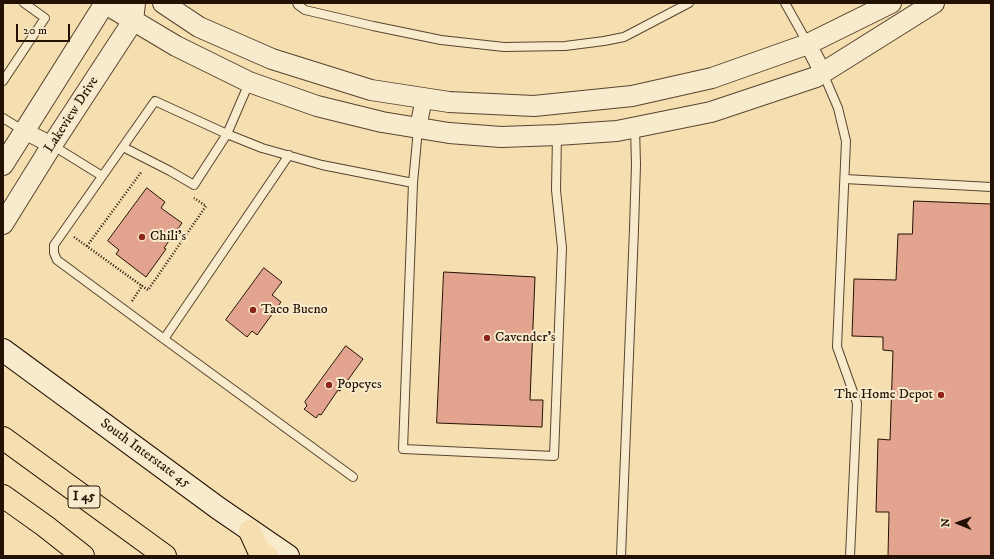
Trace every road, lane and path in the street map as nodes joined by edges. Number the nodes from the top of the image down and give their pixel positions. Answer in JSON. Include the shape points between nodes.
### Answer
{"nodes":[{"id":1,"x":24,"y":3,"type":"edge"},
{"id":2,"x":104,"y":3,"type":"edge"},
{"id":3,"x":163,"y":3,"type":"edge"},
{"id":4,"x":297,"y":3,"type":"edge"},
{"id":5,"x":689,"y":3,"type":"edge"},
{"id":6,"x":785,"y":3,"type":"edge"},
{"id":7,"x":891,"y":3,"type":"edge"},
{"id":8,"x":934,"y":3,"type":"edge"},
{"id":9,"x":134,"y":12,"type":"edge"},
{"id":10,"x":808,"y":44,"type":"junction"},
{"id":11,"x":823,"y":73,"type":"junction"},
{"id":12,"x":3,"y":82,"type":"edge"},
{"id":13,"x":249,"y":82,"type":"junction"},
{"id":14,"x":424,"y":98,"type":"junction"},
{"id":15,"x":3,"y":118,"type":"edge"},
{"id":16,"x":418,"y":128,"type":"junction"},
{"id":17,"x":635,"y":128,"type":"junction"},
{"id":18,"x":24,"y":132,"type":"junction"},
{"id":19,"x":227,"y":134,"type":"junction"},
{"id":20,"x":557,"y":135,"type":"junction"},
{"id":21,"x":52,"y":145,"type":"junction"},
{"id":22,"x":123,"y":147,"type":"junction"},
{"id":23,"x":289,"y":155,"type":"junction"},
{"id":24,"x":150,"y":161,"type":"junction"},
{"id":25,"x":3,"y":164,"type":"edge"},
{"id":26,"x":102,"y":176,"type":"junction"},
{"id":27,"x":845,"y":179,"type":"junction"},
{"id":28,"x":413,"y":183,"type":"junction"},
{"id":29,"x":194,"y":185,"type":"junction"},
{"id":30,"x":991,"y":187,"type":"edge"},
{"id":31,"x":3,"y":224,"type":"edge"},
{"id":32,"x":64,"y":230,"type":"junction"},
{"id":33,"x":87,"y":246,"type":"junction"},
{"id":34,"x":142,"y":286,"type":"junction"},
{"id":35,"x":125,"y":311,"type":"junction"},
{"id":36,"x":164,"y":339,"type":"junction"},
{"id":37,"x":3,"y":350,"type":"edge"},
{"id":38,"x":3,"y":438,"type":"edge"},
{"id":39,"x":353,"y":477,"type":"dead end"},
{"id":40,"x":3,"y":496,"type":"edge"},
{"id":41,"x":45,"y":526,"type":"junction"},
{"id":42,"x":250,"y":531,"type":"junction"},
{"id":43,"x":63,"y":556,"type":"edge"},
{"id":44,"x":83,"y":556,"type":"edge"},
{"id":45,"x":165,"y":556,"type":"edge"},
{"id":46,"x":267,"y":556,"type":"edge"},
{"id":47,"x":288,"y":556,"type":"edge"},
{"id":48,"x":621,"y":556,"type":"edge"},
{"id":49,"x":850,"y":556,"type":"edge"}],
"edges":[{"from":1,"to":12,"type":"lane","via":[[44,18]]},
{"from":2,"to":9,"type":"street"},
{"from":2,"to":18,"type":"street"},
{"from":3,"to":14,"type":"street","via":[[199,27],[272,59],[370,90]]},
{"from":4,"to":5,"type":"lane","via":[[305,10],[373,26],[441,40],[504,47],[565,46],[624,37]]},
{"from":6,"to":10,"type":"lane"},
{"from":7,"to":10,"type":"street"},
{"from":8,"to":11,"type":"street"},
{"from":9,"to":13,"type":"street","via":[[176,46]]},
{"from":9,"to":21,"type":"street","name":"Lakeview Drive"},
{"from":10,"to":11,"type":"street"},
{"from":10,"to":14,"type":"street","via":[[712,78],[632,96],[534,106],[449,102]]},
{"from":11,"to":17,"type":"street","via":[[711,112]]},
{"from":11,"to":27,"type":"lane","via":[[838,108],[846,141]]},
{"from":13,"to":16,"type":"street","via":[[317,106]]},
{"from":13,"to":19,"type":"lane"},
{"from":14,"to":16,"type":"street"},
{"from":15,"to":18,"type":"lane"},
{"from":16,"to":20,"type":"street","via":[[501,137]]},
{"from":16,"to":28,"type":"lane"},
{"from":17,"to":20,"type":"street"},
{"from":17,"to":48,"type":"lane","via":[[634,229]]},
{"from":18,"to":21,"type":"street"},
{"from":18,"to":25,"type":"street"},
{"from":19,"to":22,"type":"lane","via":[[155,101]]},
{"from":19,"to":23,"type":"lane","via":[[262,148]]},
{"from":19,"to":29,"type":"lane"},
{"from":20,"to":28,"type":"lane","via":[[556,190],[562,248],[554,456],[403,449]]},
{"from":21,"to":26,"type":"lane"},
{"from":21,"to":31,"type":"street","name":"Lakeview Drive"},
{"from":22,"to":24,"type":"lane"},
{"from":22,"to":26,"type":"lane"},
{"from":23,"to":28,"type":"lane","via":[[322,165]]},
{"from":23,"to":36,"type":"lane"},
{"from":24,"to":29,"type":"lane"},
{"from":24,"to":33,"type":"path"},
{"from":26,"to":32,"type":"lane"},
{"from":27,"to":30,"type":"lane"},
{"from":27,"to":49,"type":"lane","via":[[837,347],[857,403]]},
{"from":29,"to":34,"type":"path","via":[[192,196],[206,206],[148,290]]},
{"from":32,"to":33,"type":"path"},
{"from":32,"to":35,"type":"lane","via":[[54,245],[57,260]]},
{"from":33,"to":34,"type":"path"},
{"from":34,"to":35,"type":"path"},
{"from":35,"to":36,"type":"lane"},
{"from":36,"to":39,"type":"lane"},
{"from":37,"to":42,"type":"main road","name":"South Interstate 45"},
{"from":38,"to":45,"type":"highway","number":"I 45"},
{"from":40,"to":41,"type":"highway"},
{"from":41,"to":43,"type":"highway"},
{"from":41,"to":44,"type":"highway"},
{"from":42,"to":46,"type":"highway","via":[[259,550]]},
{"from":42,"to":47,"type":"main road","name":"South Interstate 45"}]}
